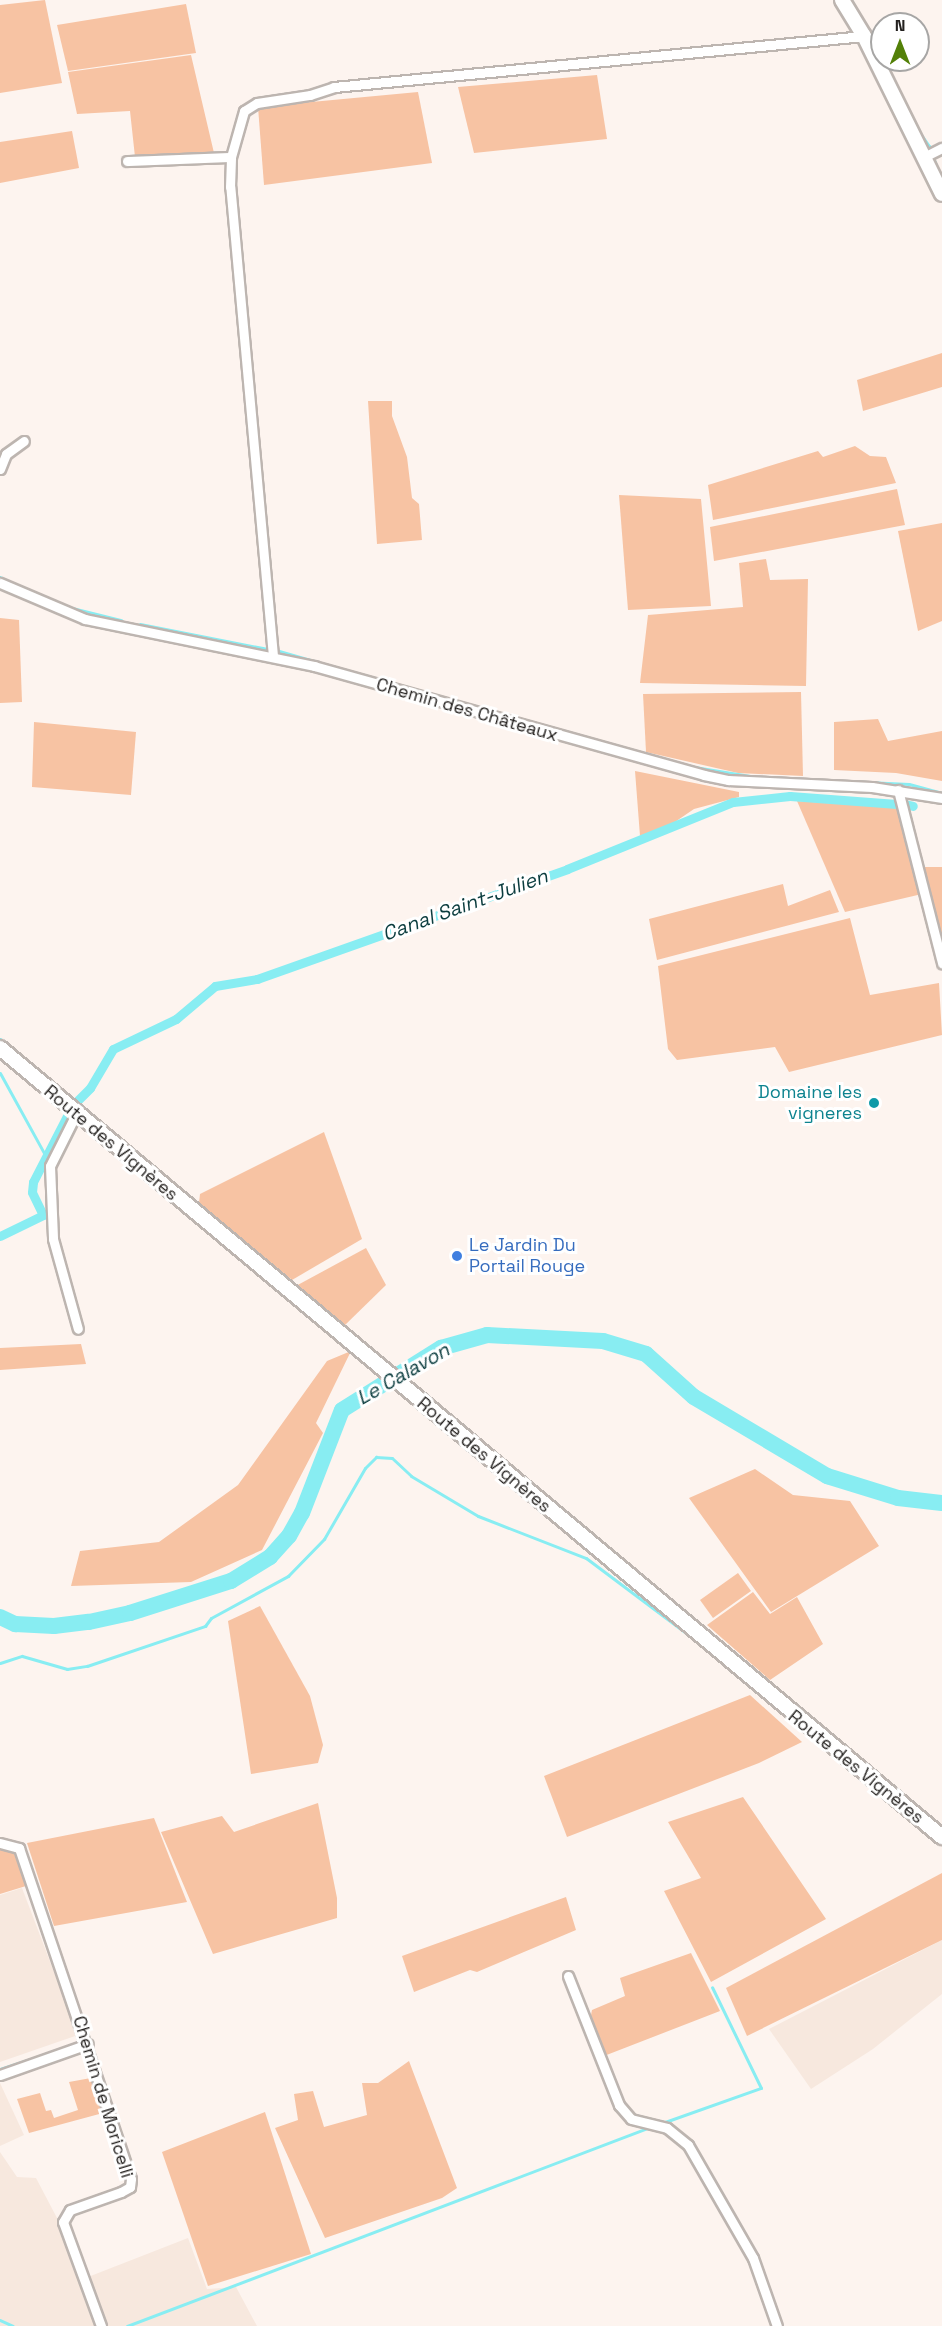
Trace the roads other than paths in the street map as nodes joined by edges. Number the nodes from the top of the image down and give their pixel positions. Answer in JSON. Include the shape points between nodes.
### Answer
{"nodes":[{"id":1,"x":842,"y":0,"type":"edge"},
{"id":2,"x":864,"y":36,"type":"junction"},
{"id":3,"x":942,"y":148,"type":"edge"},
{"id":4,"x":231,"y":157,"type":"junction"},
{"id":5,"x":924,"y":157,"type":"junction"},
{"id":6,"x":127,"y":162,"type":"dead end"},
{"id":7,"x":942,"y":194,"type":"edge"},
{"id":8,"x":24,"y":441,"type":"dead end"},
{"id":9,"x":0,"y":469,"type":"edge"},
{"id":10,"x":0,"y":583,"type":"edge"},
{"id":11,"x":273,"y":656,"type":"junction"},
{"id":12,"x":898,"y":790,"type":"junction"},
{"id":13,"x":942,"y":798,"type":"edge"},
{"id":14,"x":942,"y":963,"type":"edge"},
{"id":15,"x":0,"y":1048,"type":"edge"},
{"id":16,"x":72,"y":1110,"type":"junction"},
{"id":17,"x":78,"y":1329,"type":"dead end"},
{"id":18,"x":942,"y":1837,"type":"edge"},
{"id":19,"x":0,"y":1843,"type":"edge"},
{"id":20,"x":568,"y":1976,"type":"dead end"},
{"id":21,"x":88,"y":2044,"type":"junction"},
{"id":22,"x":0,"y":2075,"type":"edge"},
{"id":23,"x":101,"y":2326,"type":"edge"},
{"id":24,"x":777,"y":2326,"type":"edge"}],
"edges":[{"from":1,"to":2,"type":"street"},
{"from":2,"to":4,"type":"street","via":[[334,87],[310,96],[249,106],[244,111]]},
{"from":2,"to":5,"type":"street"},
{"from":3,"to":5,"type":"street"},
{"from":4,"to":6,"type":"street"},
{"from":4,"to":11,"type":"street","via":[[230,187]]},
{"from":5,"to":7,"type":"street"},
{"from":8,"to":9,"type":"street","via":[[6,454]]},
{"from":10,"to":11,"type":"street","name":"Chemin des Châteaux","via":[[85,619]]},
{"from":11,"to":12,"type":"street","name":"Chemin des Châteaux","via":[[728,780]]},
{"from":12,"to":13,"type":"street","name":"Chemin des Châteaux"},
{"from":12,"to":14,"type":"street"},
{"from":15,"to":16,"type":"street","name":"Route des Vignères"},
{"from":16,"to":17,"type":"street","via":[[50,1166],[53,1239]]},
{"from":16,"to":18,"type":"street","name":"Route des Vignères"},
{"from":19,"to":21,"type":"street","name":"Chemin de Moricelli","via":[[19,1848]]},
{"from":20,"to":24,"type":"street","via":[[619,2105],[631,2119],[667,2128],[688,2145],[753,2258]]},
{"from":21,"to":22,"type":"street"},
{"from":21,"to":23,"type":"street","name":"Chemin de Moricelli","via":[[131,2180],[130,2187],[121,2192],[70,2210],[63,2222]]}]}
